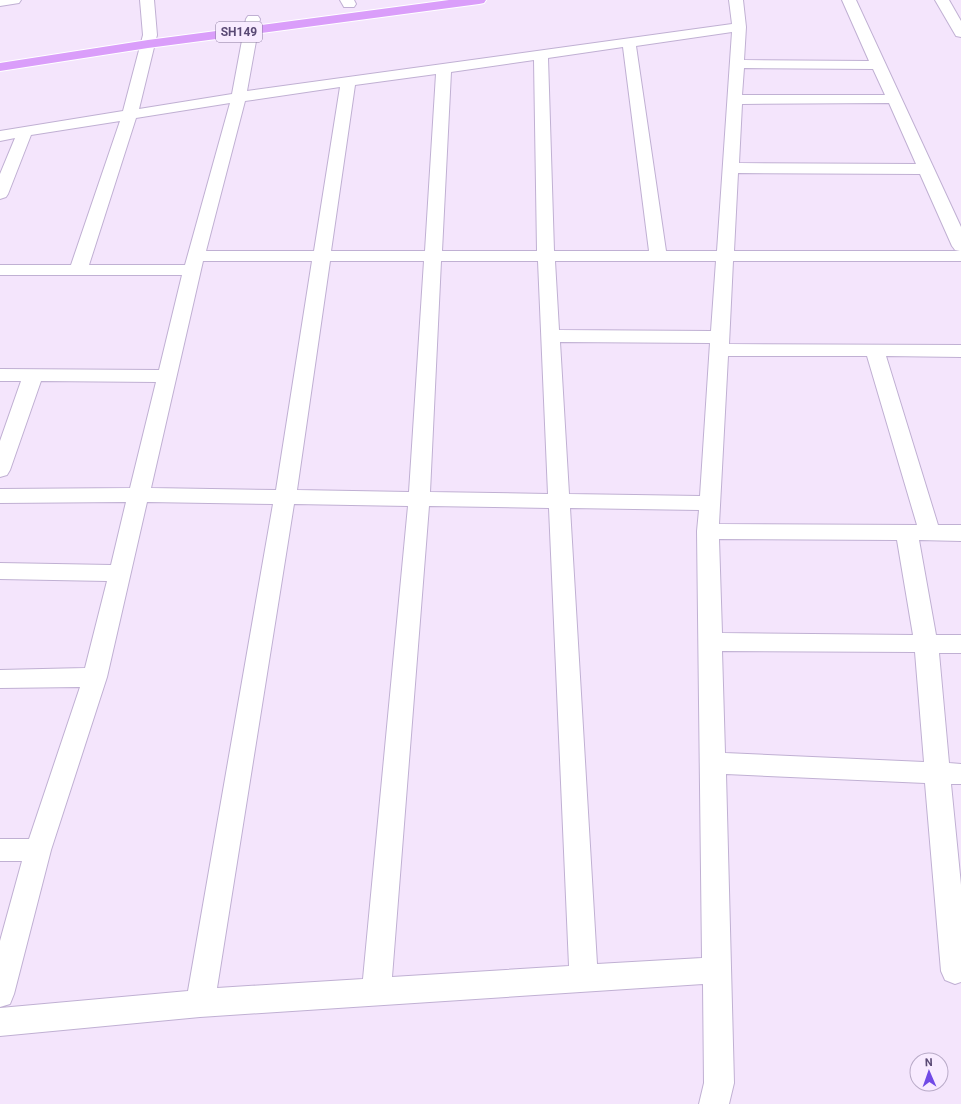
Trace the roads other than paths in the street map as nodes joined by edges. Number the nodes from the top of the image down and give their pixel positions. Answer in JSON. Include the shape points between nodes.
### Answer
{"nodes":[{"id":1,"x":14,"y":0,"type":"edge"},
{"id":2,"x":147,"y":0,"type":"edge"},
{"id":3,"x":377,"y":0,"type":"edge"},
{"id":4,"x":479,"y":0,"type":"edge"},
{"id":5,"x":736,"y":0,"type":"edge"},
{"id":6,"x":849,"y":0,"type":"edge"},
{"id":7,"x":942,"y":0,"type":"edge"},
{"id":8,"x":0,"y":2,"type":"edge"},
{"id":9,"x":348,"y":2,"type":"edge"},
{"id":10,"x":252,"y":25,"type":"junction"},
{"id":11,"x":959,"y":26,"type":"edge"},
{"id":12,"x":739,"y":27,"type":"junction"},
{"id":13,"x":149,"y":39,"type":"junction"},
{"id":14,"x":629,"y":42,"type":"junction"},
{"id":15,"x":541,"y":55,"type":"junction"},
{"id":16,"x":0,"y":58,"type":"edge"},
{"id":17,"x":737,"y":64,"type":"junction"},
{"id":18,"x":880,"y":65,"type":"junction"},
{"id":19,"x":0,"y":67,"type":"edge"},
{"id":20,"x":444,"y":68,"type":"junction"},
{"id":21,"x":348,"y":82,"type":"junction"},
{"id":22,"x":239,"y":97,"type":"junction"},
{"id":23,"x":895,"y":99,"type":"junction"},
{"id":24,"x":734,"y":100,"type":"junction"},
{"id":25,"x":130,"y":115,"type":"junction"},
{"id":26,"x":26,"y":132,"type":"junction"},
{"id":27,"x":0,"y":136,"type":"edge"},
{"id":28,"x":730,"y":168,"type":"junction"},
{"id":29,"x":926,"y":169,"type":"junction"},
{"id":30,"x":0,"y":194,"type":"edge"},
{"id":31,"x":961,"y":246,"type":"edge"},
{"id":32,"x":433,"y":255,"type":"junction"},
{"id":33,"x":322,"y":256,"type":"junction"},
{"id":34,"x":546,"y":256,"type":"junction"},
{"id":35,"x":961,"y":256,"type":"edge"},
{"id":36,"x":658,"y":257,"type":"junction"},
{"id":37,"x":725,"y":257,"type":"junction"},
{"id":38,"x":193,"y":263,"type":"junction"},
{"id":39,"x":0,"y":270,"type":"edge"},
{"id":40,"x":78,"y":270,"type":"junction"},
{"id":41,"x":550,"y":336,"type":"junction"},
{"id":42,"x":719,"y":344,"type":"junction"},
{"id":43,"x":875,"y":351,"type":"junction"},
{"id":44,"x":961,"y":351,"type":"edge"},
{"id":45,"x":0,"y":375,"type":"edge"},
{"id":46,"x":33,"y":375,"type":"junction"},
{"id":47,"x":166,"y":376,"type":"junction"},
{"id":48,"x":0,"y":470,"type":"edge"},
{"id":49,"x":138,"y":495,"type":"junction"},
{"id":50,"x":0,"y":496,"type":"edge"},
{"id":51,"x":285,"y":497,"type":"junction"},
{"id":52,"x":419,"y":499,"type":"junction"},
{"id":53,"x":557,"y":501,"type":"junction"},
{"id":54,"x":709,"y":503,"type":"junction"},
{"id":55,"x":708,"y":531,"type":"junction"},
{"id":56,"x":907,"y":532,"type":"junction"},
{"id":57,"x":930,"y":533,"type":"junction"},
{"id":58,"x":961,"y":533,"type":"edge"},
{"id":59,"x":0,"y":571,"type":"edge"},
{"id":60,"x":119,"y":573,"type":"junction"},
{"id":61,"x":711,"y":642,"type":"junction"},
{"id":62,"x":926,"y":644,"type":"junction"},
{"id":63,"x":961,"y":644,"type":"edge"},
{"id":64,"x":95,"y":677,"type":"junction"},
{"id":65,"x":0,"y":679,"type":"edge"},
{"id":66,"x":712,"y":763,"type":"junction"},
{"id":67,"x":949,"y":773,"type":"edge"},
{"id":68,"x":0,"y":850,"type":"edge"},
{"id":69,"x":38,"y":850,"type":"junction"},
{"id":70,"x":717,"y":970,"type":"junction"},
{"id":71,"x":955,"y":971,"type":"dead end"},
{"id":72,"x":584,"y":979,"type":"junction"},
{"id":73,"x":376,"y":991,"type":"junction"},
{"id":74,"x":0,"y":994,"type":"edge"},
{"id":75,"x":200,"y":1002,"type":"junction"},
{"id":76,"x":0,"y":1022,"type":"edge"},
{"id":77,"x":714,"y":1104,"type":"edge"}],
"edges":[{"from":1,"to":8,"type":"street"},
{"from":2,"to":13,"type":"street"},
{"from":3,"to":9,"type":"main road","number":"SH149"},
{"from":4,"to":10,"type":"main road","number":"SH149"},
{"from":5,"to":12,"type":"street"},
{"from":6,"to":18,"type":"street"},
{"from":7,"to":11,"type":"street"},
{"from":9,"to":10,"type":"main road","number":"SH149"},
{"from":10,"to":13,"type":"main road","number":"SH149"},
{"from":10,"to":22,"type":"street"},
{"from":12,"to":14,"type":"street"},
{"from":12,"to":17,"type":"street"},
{"from":13,"to":16,"type":"main road","number":"SH149"},
{"from":13,"to":19,"type":"main road","number":"SH149"},
{"from":13,"to":25,"type":"street"},
{"from":14,"to":15,"type":"street"},
{"from":14,"to":36,"type":"street"},
{"from":15,"to":20,"type":"street"},
{"from":15,"to":34,"type":"street"},
{"from":17,"to":18,"type":"street"},
{"from":17,"to":24,"type":"street"},
{"from":18,"to":23,"type":"street"},
{"from":20,"to":21,"type":"street"},
{"from":20,"to":32,"type":"street"},
{"from":21,"to":22,"type":"street"},
{"from":21,"to":33,"type":"street"},
{"from":22,"to":25,"type":"street"},
{"from":22,"to":38,"type":"street"},
{"from":23,"to":24,"type":"street"},
{"from":23,"to":29,"type":"street"},
{"from":24,"to":28,"type":"street"},
{"from":25,"to":26,"type":"street"},
{"from":25,"to":40,"type":"street"},
{"from":26,"to":27,"type":"street"},
{"from":26,"to":30,"type":"street"},
{"from":28,"to":29,"type":"street"},
{"from":28,"to":37,"type":"street"},
{"from":29,"to":31,"type":"street"},
{"from":32,"to":33,"type":"street"},
{"from":32,"to":34,"type":"street"},
{"from":32,"to":52,"type":"street"},
{"from":33,"to":38,"type":"street"},
{"from":33,"to":51,"type":"street"},
{"from":34,"to":36,"type":"street"},
{"from":34,"to":41,"type":"street"},
{"from":35,"to":37,"type":"street"},
{"from":36,"to":37,"type":"street"},
{"from":37,"to":42,"type":"street"},
{"from":38,"to":40,"type":"street"},
{"from":38,"to":47,"type":"street"},
{"from":39,"to":40,"type":"street"},
{"from":41,"to":42,"type":"street"},
{"from":41,"to":53,"type":"street"},
{"from":42,"to":43,"type":"street"},
{"from":42,"to":54,"type":"street"},
{"from":43,"to":44,"type":"street"},
{"from":43,"to":57,"type":"street"},
{"from":45,"to":46,"type":"street"},
{"from":46,"to":47,"type":"street"},
{"from":46,"to":48,"type":"street"},
{"from":47,"to":49,"type":"street"},
{"from":49,"to":50,"type":"street"},
{"from":49,"to":51,"type":"street"},
{"from":49,"to":60,"type":"street"},
{"from":51,"to":52,"type":"street"},
{"from":51,"to":75,"type":"street"},
{"from":52,"to":53,"type":"street"},
{"from":52,"to":73,"type":"street"},
{"from":53,"to":54,"type":"street"},
{"from":53,"to":72,"type":"street"},
{"from":54,"to":55,"type":"street"},
{"from":55,"to":56,"type":"street"},
{"from":55,"to":61,"type":"street"},
{"from":56,"to":57,"type":"street"},
{"from":56,"to":62,"type":"street"},
{"from":57,"to":58,"type":"street"},
{"from":59,"to":60,"type":"street"},
{"from":60,"to":64,"type":"street"},
{"from":61,"to":62,"type":"street"},
{"from":61,"to":66,"type":"street"},
{"from":62,"to":63,"type":"street"},
{"from":62,"to":67,"type":"street"},
{"from":64,"to":65,"type":"street"},
{"from":64,"to":69,"type":"street"},
{"from":66,"to":67,"type":"street"},
{"from":66,"to":70,"type":"street"},
{"from":67,"to":71,"type":"street"},
{"from":68,"to":69,"type":"street"},
{"from":69,"to":74,"type":"street"},
{"from":70,"to":72,"type":"street"},
{"from":70,"to":77,"type":"street","via":[[719,1083]]},
{"from":72,"to":73,"type":"street"},
{"from":73,"to":75,"type":"street"},
{"from":75,"to":76,"type":"street"}]}
